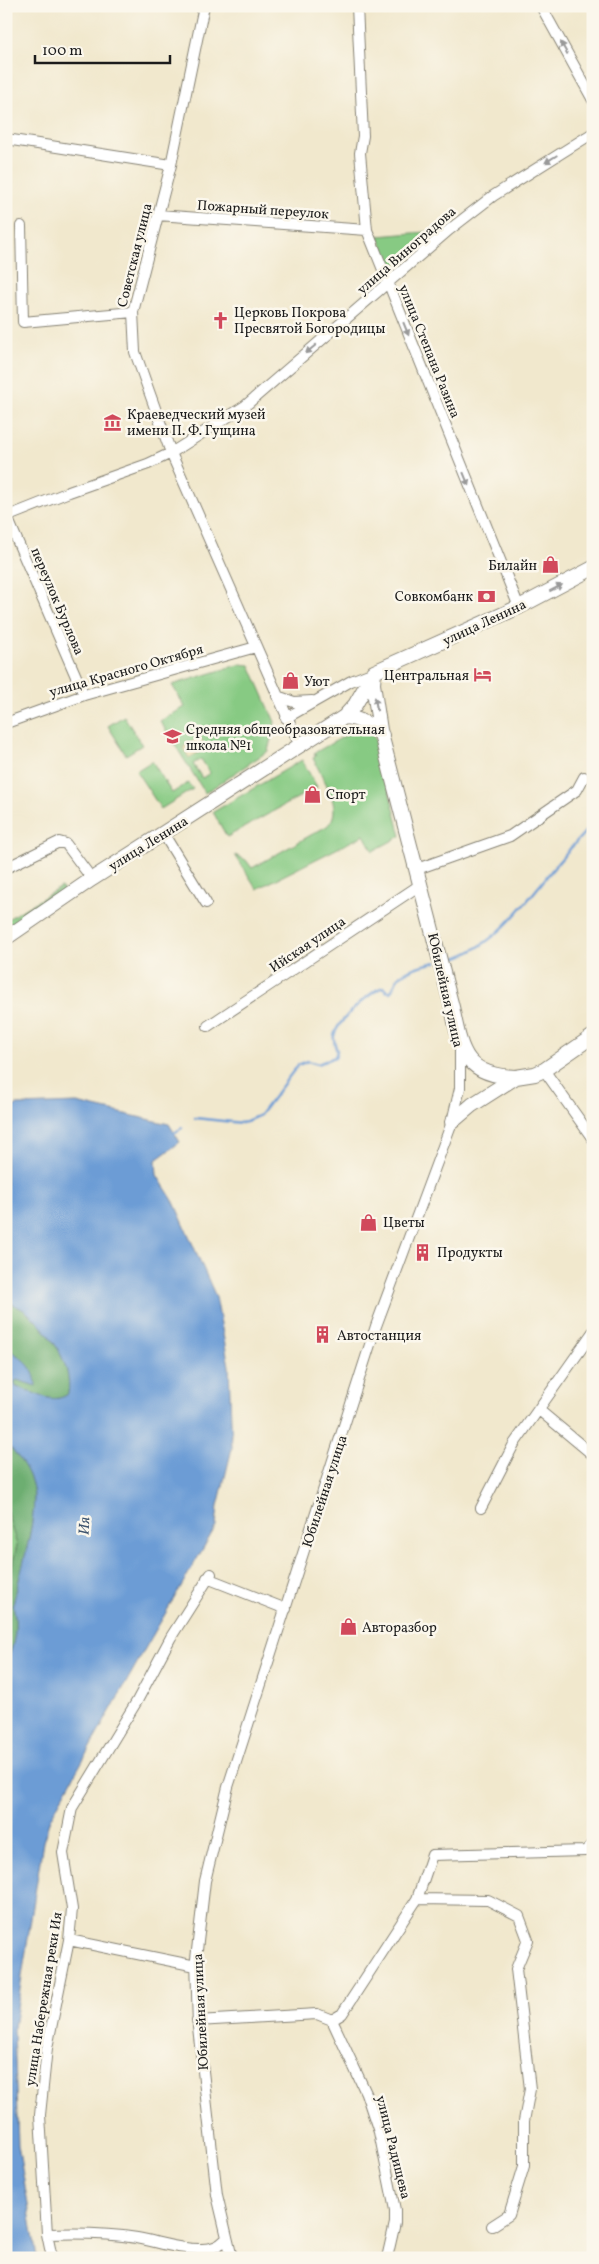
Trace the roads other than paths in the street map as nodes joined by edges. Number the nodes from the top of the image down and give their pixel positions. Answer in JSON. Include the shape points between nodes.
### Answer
{"nodes":[{"id":1,"x":204,"y":6,"type":"edge"},
{"id":2,"x":357,"y":6,"type":"edge"},
{"id":3,"x":541,"y":6,"type":"edge"},
{"id":4,"x":590,"y":88,"type":"edge"},
{"id":5,"x":593,"y":100,"type":"edge"},
{"id":6,"x":593,"y":133,"type":"edge"},
{"id":7,"x":6,"y":139,"type":"edge"},
{"id":8,"x":171,"y":165,"type":"junction"},
{"id":9,"x":158,"y":214,"type":"junction"},
{"id":10,"x":21,"y":226,"type":"dead end"},
{"id":11,"x":367,"y":230,"type":"junction"},
{"id":12,"x":388,"y":283,"type":"junction"},
{"id":13,"x":133,"y":312,"type":"junction"},
{"id":14,"x":171,"y":453,"type":"junction"},
{"id":15,"x":7,"y":517,"type":"edge"},
{"id":16,"x":593,"y":568,"type":"edge"},
{"id":17,"x":518,"y":607,"type":"junction"},
{"id":18,"x":256,"y":647,"type":"junction"},
{"id":19,"x":374,"y":672,"type":"junction"},
{"id":20,"x":343,"y":686,"type":"junction"},
{"id":21,"x":84,"y":695,"type":"junction"},
{"id":22,"x":277,"y":696,"type":"junction"},
{"id":23,"x":314,"y":701,"type":"junction"},
{"id":24,"x":354,"y":705,"type":"junction"},
{"id":25,"x":344,"y":717,"type":"junction"},
{"id":26,"x":286,"y":718,"type":"junction"},
{"id":27,"x":6,"y":722,"type":"edge"},
{"id":28,"x":382,"y":735,"type":"junction"},
{"id":29,"x":295,"y":748,"type":"junction"},
{"id":30,"x":584,"y":777,"type":"dead end"},
{"id":31,"x":162,"y":833,"type":"junction"},
{"id":32,"x":6,"y":868,"type":"edge"},
{"id":33,"x":416,"y":869,"type":"junction"},
{"id":34,"x":92,"y":879,"type":"junction"},
{"id":35,"x":420,"y":885,"type":"junction"},
{"id":36,"x":206,"y":903,"type":"dead end"},
{"id":37,"x":6,"y":938,"type":"edge"},
{"id":38,"x":208,"y":1026,"type":"dead end"},
{"id":39,"x":593,"y":1036,"type":"edge"},
{"id":40,"x":459,"y":1042,"type":"junction"},
{"id":41,"x":544,"y":1070,"type":"junction"},
{"id":42,"x":516,"y":1077,"type":"junction"},
{"id":43,"x":452,"y":1122,"type":"junction"},
{"id":44,"x":593,"y":1139,"type":"edge"},
{"id":45,"x":593,"y":1332,"type":"edge"},
{"id":46,"x":539,"y":1410,"type":"junction"},
{"id":47,"x":593,"y":1455,"type":"edge"},
{"id":48,"x":481,"y":1508,"type":"dead end"},
{"id":49,"x":286,"y":1608,"type":"junction"},
{"id":50,"x":593,"y":1844,"type":"edge"},
{"id":51,"x":417,"y":1899,"type":"junction"},
{"id":52,"x":69,"y":1940,"type":"junction"},
{"id":53,"x":196,"y":1966,"type":"junction"},
{"id":54,"x":332,"y":2020,"type":"junction"},
{"id":55,"x":198,"y":2021,"type":"junction"},
{"id":56,"x":492,"y":2226,"type":"dead end"},
{"id":57,"x":47,"y":2234,"type":"junction"},
{"id":58,"x":226,"y":2239,"type":"junction"},
{"id":59,"x":52,"y":2258,"type":"edge"},
{"id":60,"x":232,"y":2258,"type":"edge"},
{"id":61,"x":387,"y":2258,"type":"edge"}],
"edges":[{"from":1,"to":8,"type":"street","name":"Советская улица"},
{"from":2,"to":11,"type":"street","name":"улица Степана Разина","via":[[363,136],[360,153]]},
{"from":4,"to":3,"type":"street","one_way":true},
{"from":4,"to":5,"type":"street"},
{"from":6,"to":12,"type":"street","name":"улица Виноградова","one_way":true,"via":[[493,196]]},
{"from":7,"to":8,"type":"street"},
{"from":8,"to":9,"type":"street","name":"Советская улица"},
{"from":9,"to":11,"type":"street","name":"Пожарный переулок"},
{"from":9,"to":13,"type":"street","name":"Советская улица"},
{"from":10,"to":13,"type":"street","via":[[23,322]]},
{"from":11,"to":12,"type":"street","name":"улица Степана Разина"},
{"from":12,"to":14,"type":"street","name":"улица Виноградова","one_way":true,"via":[[245,406]]},
{"from":12,"to":17,"type":"street","name":"улица Степана Разина","one_way":true},
{"from":13,"to":14,"type":"street","name":"Советская улица","via":[[138,366]]},
{"from":14,"to":15,"type":"street","name":"улица Виноградова"},
{"from":14,"to":18,"type":"street","name":"Советская улица"},
{"from":15,"to":21,"type":"street","name":"переулок Бурлова"},
{"from":17,"to":16,"type":"main road","name":"улица Ленина","one_way":true},
{"from":17,"to":19,"type":"main road","name":"улица Ленина"},
{"from":18,"to":21,"type":"street","name":"улица Красного Октября"},
{"from":18,"to":22,"type":"street","name":"Советская улица"},
{"from":19,"to":20,"type":"street"},
{"from":19,"to":24,"type":"main road","name":"улица Ленина"},
{"from":28,"to":19,"type":"main road","name":"Юбилейная улица","one_way":true,"via":[[373,684]]},
{"from":20,"to":23,"type":"street"},
{"from":20,"to":24,"type":"street","via":[[349,687],[353,693]]},
{"from":21,"to":27,"type":"street","name":"улица Красного Октября"},
{"from":22,"to":23,"type":"street","via":[[294,702]]},
{"from":22,"to":26,"type":"street","name":"Советская улица"},
{"from":23,"to":26,"type":"street"},
{"from":24,"to":25,"type":"main road","name":"улица Ленина"},
{"from":25,"to":28,"type":"main road","via":[[358,718]]},
{"from":25,"to":29,"type":"main road","name":"улица Ленина"},
{"from":26,"to":29,"type":"street","name":"Советская улица","via":[[293,731]]},
{"from":28,"to":33,"type":"main road","name":"Юбилейная улица"},
{"from":29,"to":31,"type":"main road","name":"улица Ленина"},
{"from":30,"to":33,"type":"street","via":[[577,790],[510,836]]},
{"from":31,"to":34,"type":"main road","name":"улица Ленина"},
{"from":31,"to":36,"type":"street"},
{"from":32,"to":34,"type":"street","via":[[59,842],[66,844]]},
{"from":33,"to":35,"type":"main road","name":"Юбилейная улица"},
{"from":34,"to":37,"type":"main road","name":"улица Ленина"},
{"from":35,"to":38,"type":"street","name":"Ийская улица"},
{"from":35,"to":40,"type":"main road","name":"Юбилейная улица"},
{"from":39,"to":41,"type":"main road"},
{"from":40,"to":42,"type":"main road","via":[[474,1065],[493,1074]]},
{"from":40,"to":43,"type":"street","name":"Юбилейная улица","via":[[461,1079]]},
{"from":41,"to":42,"type":"main road"},
{"from":41,"to":44,"type":"street"},
{"from":42,"to":43,"type":"main road"},
{"from":43,"to":49,"type":"street","name":"Юбилейная улица","via":[[389,1288]]},
{"from":45,"to":46,"type":"street"},
{"from":46,"to":47,"type":"street"},
{"from":46,"to":48,"type":"street","via":[[514,1444]]},
{"from":49,"to":52,"type":"street","name":"улица Набережная реки Ия","via":[[209,1576],[72,1808],[62,1853],[72,1909]]},
{"from":49,"to":53,"type":"street","name":"Юбилейная улица","via":[[238,1752],[212,1843],[201,1907]]},
{"from":50,"to":51,"type":"street","via":[[585,1851],[432,1855]]},
{"from":51,"to":54,"type":"street","via":[[346,2010]]},
{"from":51,"to":56,"type":"street","via":[[488,1900],[519,1916],[528,1940],[516,1969],[530,2089],[524,2120],[524,2166],[509,2215]]},
{"from":52,"to":53,"type":"street"},
{"from":52,"to":57,"type":"street","name":"улица Набережная реки Ия","via":[[47,2048],[40,2115]]},
{"from":53,"to":55,"type":"street","name":"Юбилейная улица"},
{"from":54,"to":55,"type":"street","via":[[316,2014]]},
{"from":54,"to":61,"type":"street","name":"улица Радищева","via":[[366,2093],[379,2132],[395,2210]]},
{"from":55,"to":58,"type":"street","name":"Юбилейная улица","via":[[217,2195]]},
{"from":57,"to":58,"type":"street","via":[[91,2233],[203,2249],[218,2247]]},
{"from":57,"to":59,"type":"street","name":"улица Набережная реки Ия"},
{"from":58,"to":60,"type":"street","name":"Юбилейная улица"}]}
